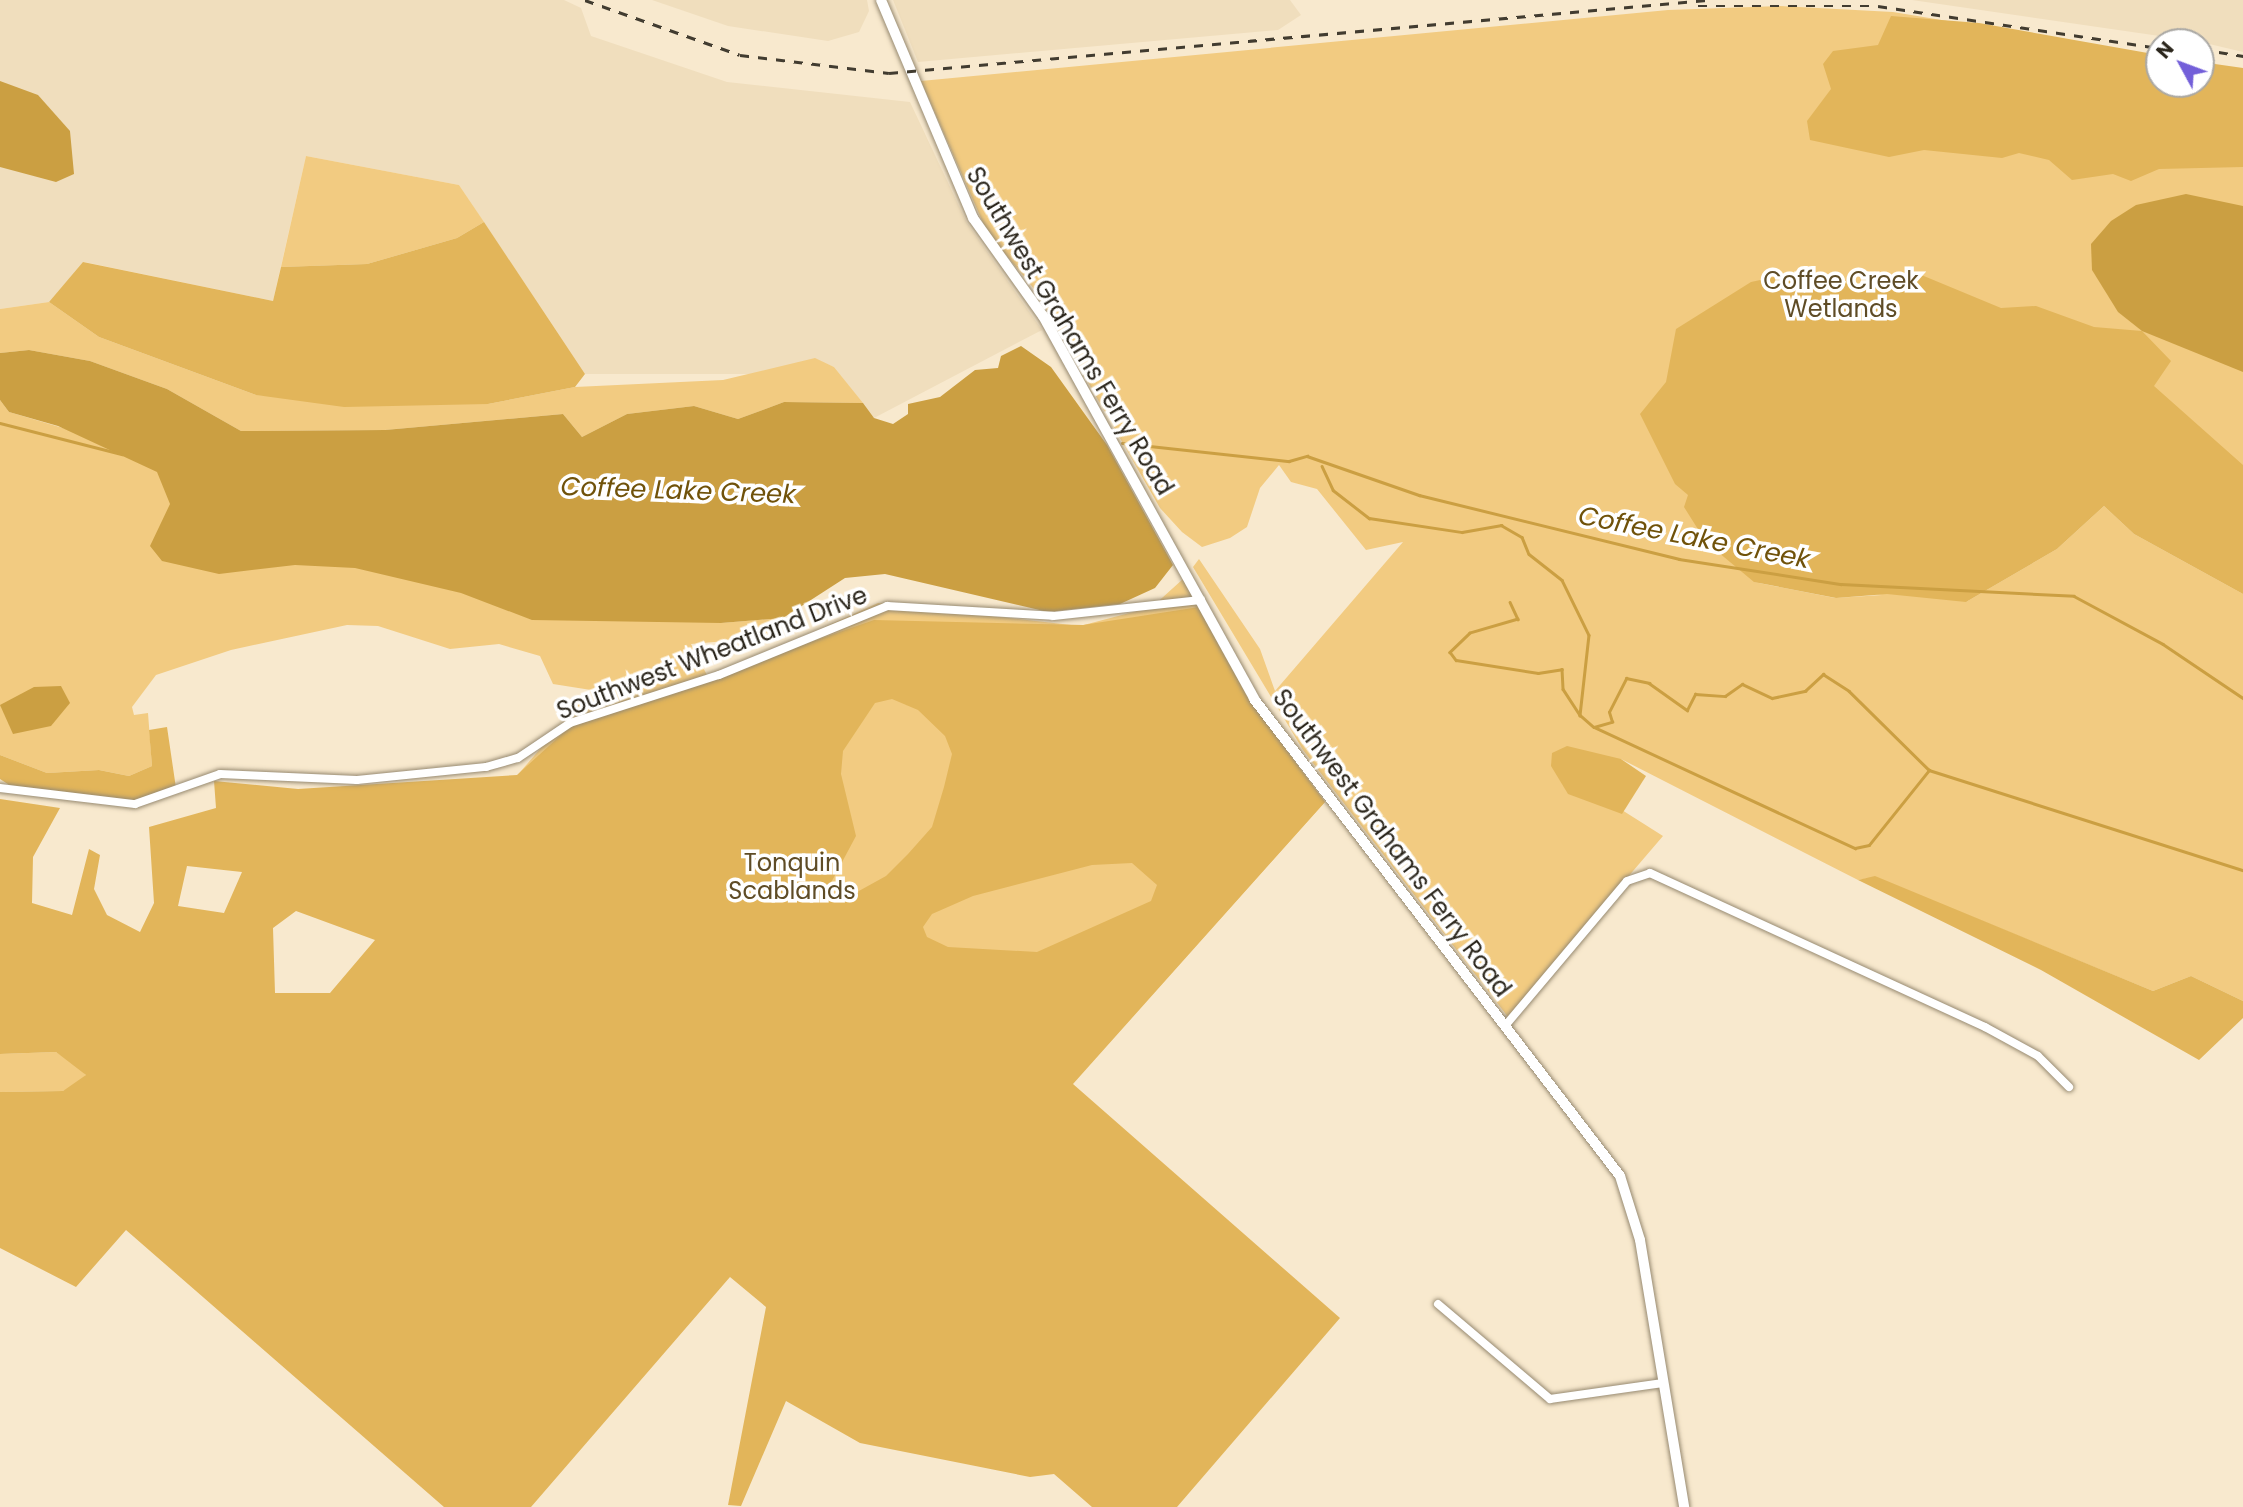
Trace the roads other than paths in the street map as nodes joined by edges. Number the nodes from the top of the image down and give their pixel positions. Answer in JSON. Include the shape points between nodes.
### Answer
{"nodes":[{"id":1,"x":881,"y":0,"type":"edge"},
{"id":2,"x":1201,"y":600,"type":"junction"},
{"id":3,"x":0,"y":788,"type":"edge"},
{"id":4,"x":1505,"y":1026,"type":"junction"},
{"id":5,"x":2069,"y":1087,"type":"dead end"},
{"id":6,"x":1438,"y":1304,"type":"dead end"},
{"id":7,"x":1663,"y":1382,"type":"junction"},
{"id":8,"x":1684,"y":1507,"type":"edge"}],
"edges":[{"from":1,"to":2,"type":"main road","name":"Southwest Grahams Ferry Road","via":[[973,218],[1036,304]]},
{"from":2,"to":3,"type":"street","name":"Southwest Wheatland Drive","via":[[1053,616],[887,606],[719,675],[570,723],[523,756],[493,766],[357,780],[220,774],[135,804]]},
{"from":2,"to":4,"type":"main road","name":"Southwest Grahams Ferry Road","via":[[1280,738]]},
{"from":4,"to":5,"type":"street","via":[[1627,881],[1650,873],[1984,1027],[2038,1056]]},
{"from":4,"to":7,"type":"main road","name":"Southwest Grahams Ferry Road","via":[[1625,1186]]},
{"from":6,"to":7,"type":"street","via":[[1550,1399]]},
{"from":7,"to":8,"type":"main road","name":"Southwest Grahams Ferry Road"}]}
